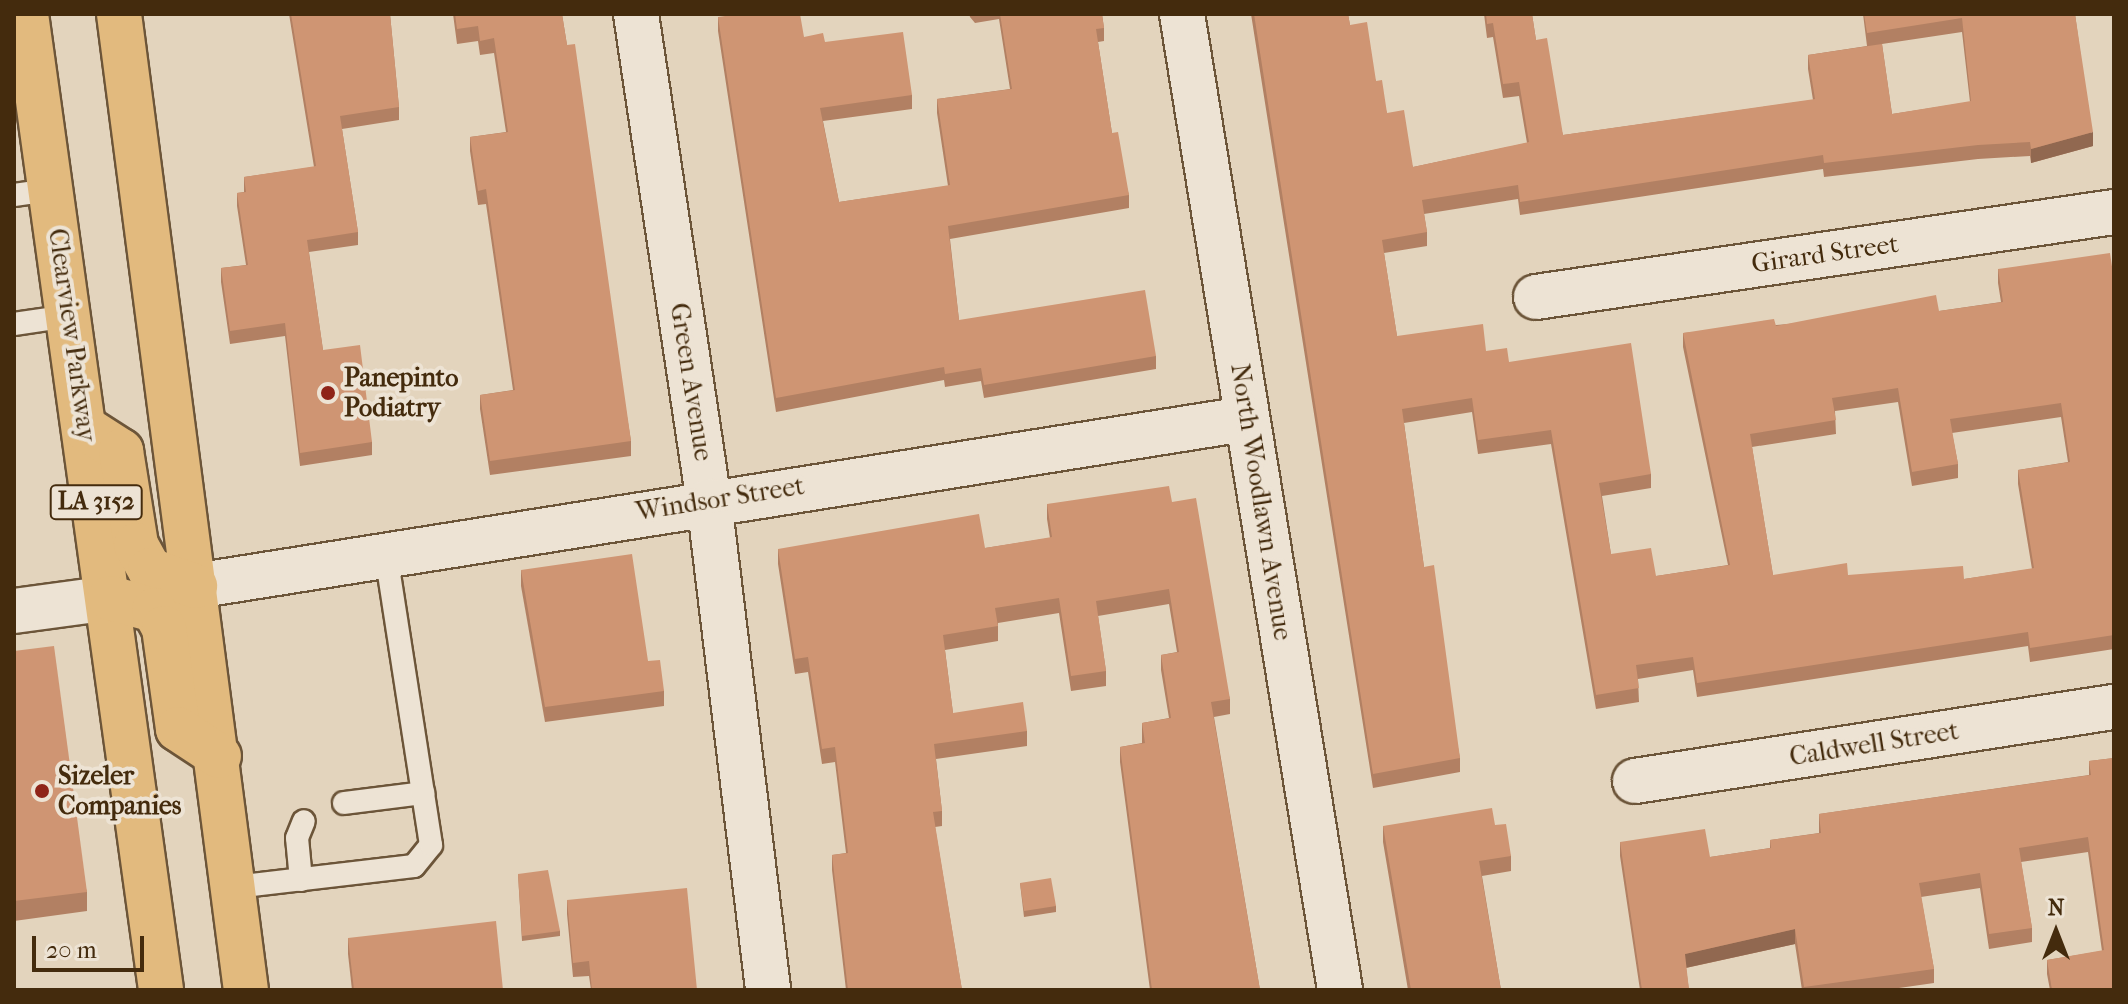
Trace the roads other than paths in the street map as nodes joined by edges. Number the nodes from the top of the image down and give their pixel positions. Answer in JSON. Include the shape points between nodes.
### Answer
{"nodes":[{"id":1,"x":26,"y":14,"type":"edge"},
{"id":2,"x":119,"y":14,"type":"edge"},
{"id":3,"x":636,"y":14,"type":"edge"},
{"id":4,"x":1182,"y":14,"type":"edge"},
{"id":5,"x":32,"y":193,"type":"edge"},
{"id":6,"x":2114,"y":212,"type":"edge"},
{"id":7,"x":1536,"y":297,"type":"dead end"},
{"id":8,"x":69,"y":316,"type":"junction"},
{"id":9,"x":14,"y":324,"type":"edge"},
{"id":10,"x":1245,"y":419,"type":"junction"},
{"id":11,"x":85,"y":428,"type":"junction"},
{"id":12,"x":709,"y":501,"type":"junction"},
{"id":13,"x":386,"y":554,"type":"junction"},
{"id":14,"x":195,"y":586,"type":"junction"},
{"id":15,"x":110,"y":598,"type":"junction"},
{"id":16,"x":14,"y":611,"type":"edge"},
{"id":17,"x":2114,"y":707,"type":"edge"},
{"id":18,"x":219,"y":756,"type":"junction"},
{"id":19,"x":1635,"y":781,"type":"dead end"},
{"id":20,"x":423,"y":793,"type":"junction"},
{"id":21,"x":344,"y":803,"type":"dead end"},
{"id":22,"x":304,"y":821,"type":"dead end"},
{"id":23,"x":301,"y":880,"type":"junction"},
{"id":24,"x":235,"y":887,"type":"junction"},
{"id":25,"x":161,"y":990,"type":"edge"},
{"id":26,"x":246,"y":990,"type":"edge"},
{"id":27,"x":768,"y":990,"type":"edge"},
{"id":28,"x":1340,"y":990,"type":"edge"}],
"edges":[{"from":1,"to":5,"type":"highway","name":"Clearview Parkway","number":"LA 3152"},
{"from":2,"to":14,"type":"highway","number":"LA 3152"},
{"from":3,"to":12,"type":"street","name":"Green Avenue"},
{"from":4,"to":10,"type":"street","name":"North Woodlawn Avenue"},
{"from":5,"to":8,"type":"highway","name":"Clearview Parkway","number":"LA 3152"},
{"from":6,"to":7,"type":"street","name":"Girard Street"},
{"from":8,"to":9,"type":"lane"},
{"from":8,"to":11,"type":"highway","name":"Clearview Parkway","number":"LA 3152"},
{"from":10,"to":12,"type":"street","name":"Windsor Street"},
{"from":10,"to":28,"type":"street","name":"North Woodlawn Avenue"},
{"from":11,"to":14,"type":"highway","via":[[121,451],[136,545],[150,570]]},
{"from":11,"to":15,"type":"highway","name":"Clearview Parkway","number":"LA 3152"},
{"from":12,"to":13,"type":"street","name":"Windsor Street"},
{"from":12,"to":27,"type":"street","name":"Green Avenue"},
{"from":13,"to":14,"type":"street","name":"Windsor Street"},
{"from":13,"to":20,"type":"lane"},
{"from":14,"to":18,"type":"highway","number":"LA 3152"},
{"from":15,"to":16,"type":"street"},
{"from":15,"to":18,"type":"highway","via":[[154,610],[164,628],[178,729]]},
{"from":15,"to":25,"type":"highway","name":"Clearview Parkway","number":"LA 3152"},
{"from":17,"to":19,"type":"street","name":"Caldwell Street"},
{"from":18,"to":24,"type":"highway","number":"LA 3152"},
{"from":20,"to":21,"type":"lane"},
{"from":20,"to":23,"type":"lane","via":[[431,845],[414,866]]},
{"from":22,"to":23,"type":"lane","via":[[297,838]]},
{"from":23,"to":24,"type":"lane"},
{"from":24,"to":26,"type":"highway","number":"LA 3152"}]}
